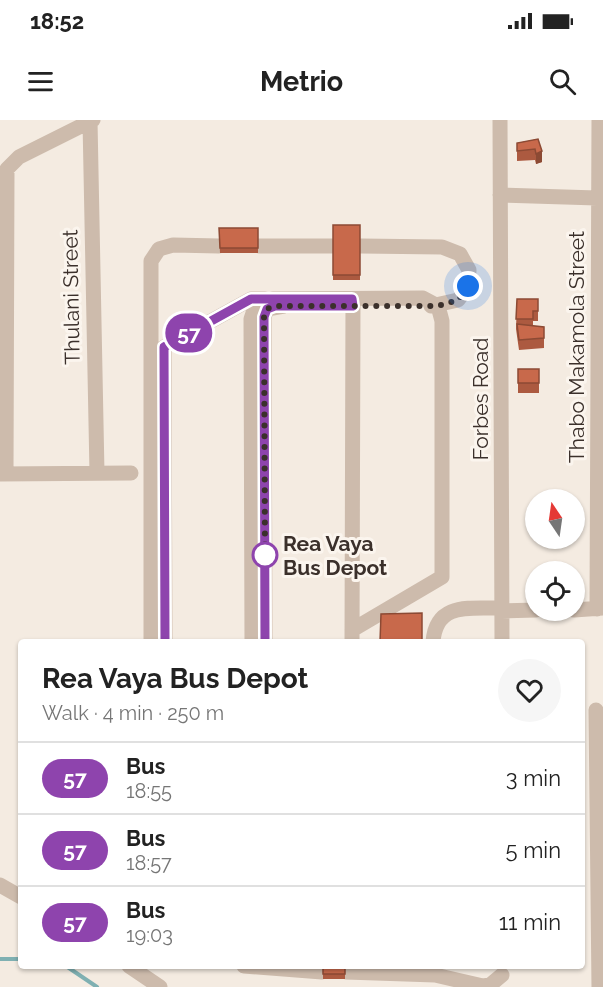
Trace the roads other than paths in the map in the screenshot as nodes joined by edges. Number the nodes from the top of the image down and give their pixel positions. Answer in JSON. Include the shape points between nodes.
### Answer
{"nodes":[{"id":1,"x":500,"y":120,"type":"edge"},
{"id":2,"x":92,"y":121,"type":"edge"},
{"id":3,"x":600,"y":124,"type":"edge"},
{"id":4,"x":500,"y":195,"type":"junction"},
{"id":5,"x":597,"y":198,"type":"junction"},
{"id":6,"x":219,"y":246,"type":"edge"},
{"id":7,"x":259,"y":246,"type":"edge"},
{"id":8,"x":332,"y":246,"type":"edge"},
{"id":9,"x":361,"y":246,"type":"edge"},
{"id":10,"x":273,"y":299,"type":"junction"},
{"id":11,"x":353,"y":302,"type":"junction"},
{"id":12,"x":438,"y":306,"type":"junction"},
{"id":13,"x":97,"y":473,"type":"junction"},
{"id":14,"x":131,"y":473,"type":"dead end"},
{"id":15,"x":3,"y":474,"type":"edge"},
{"id":16,"x":600,"y":510,"type":"edge"},
{"id":17,"x":600,"y":609,"type":"edge"},
{"id":18,"x":502,"y":610,"type":"junction"},
{"id":19,"x":525,"y":610,"type":"edge"},
{"id":20,"x":585,"y":610,"type":"edge"},
{"id":21,"x":352,"y":636,"type":"edge"},
{"id":22,"x":152,"y":639,"type":"edge"},
{"id":23,"x":165,"y":639,"type":"edge"},
{"id":24,"x":252,"y":639,"type":"edge"},
{"id":25,"x":265,"y":639,"type":"edge"},
{"id":26,"x":434,"y":639,"type":"edge"},
{"id":27,"x":502,"y":639,"type":"edge"},
{"id":28,"x":594,"y":709,"type":"edge"},
{"id":29,"x":601,"y":804,"type":"edge"},
{"id":30,"x":0,"y":885,"type":"edge"},
{"id":31,"x":18,"y":895,"type":"edge"},
{"id":32,"x":133,"y":969,"type":"edge"},
{"id":33,"x":283,"y":969,"type":"edge"},
{"id":34,"x":432,"y":969,"type":"edge"},
{"id":35,"x":322,"y":972,"type":"edge"},
{"id":36,"x":346,"y":972,"type":"edge"},
{"id":37,"x":502,"y":972,"type":"edge"},
{"id":38,"x":468,"y":985,"type":"edge"},
{"id":39,"x":160,"y":987,"type":"edge"},
{"id":40,"x":599,"y":987,"type":"edge"}],
"edges":[{"from":1,"to":4,"type":"street","name":"Forbes Road"},
{"from":2,"to":13,"type":"street","name":"Thulani Street"},
{"from":2,"to":15,"type":"street","name":"Thulani Street","via":[[27,153],[7,170]]},
{"from":3,"to":5,"type":"street","name":"Thabo Makamola Street"},
{"from":4,"to":5,"type":"street"},
{"from":4,"to":18,"type":"street","name":"Forbes Road"},
{"from":5,"to":16,"type":"street","name":"Thabo Makamola Street"},
{"from":6,"to":22,"type":"street","via":[[173,245],[159,249],[151,261]]},
{"from":7,"to":8,"type":"street"},
{"from":9,"to":12,"type":"street","via":[[442,247],[460,254],[469,270],[468,286],[458,300]]},
{"from":10,"to":11,"type":"street"},
{"from":10,"to":23,"type":"street","via":[[251,299],[164,347]]},
{"from":10,"to":24,"type":"street","via":[[256,304],[251,319]]},
{"from":11,"to":12,"type":"street","via":[[423,298]]},
{"from":11,"to":21,"type":"street"},
{"from":11,"to":25,"type":"street","via":[[275,306],[267,309],[264,317]]},
{"from":12,"to":21,"type":"street","via":[[442,321],[441,577]]},
{"from":13,"to":14,"type":"street"},
{"from":13,"to":15,"type":"street"},
{"from":16,"to":17,"type":"street","name":"Thabo Makamola Street"},
{"from":17,"to":20,"type":"street"},
{"from":18,"to":19,"type":"street"},
{"from":18,"to":26,"type":"street","via":[[448,612],[437,623]]},
{"from":18,"to":27,"type":"street","name":"Forbes Road"},
{"from":28,"to":29,"type":"street"},
{"from":29,"to":40,"type":"street"},
{"from":30,"to":31,"type":"street"},
{"from":32,"to":39,"type":"street"},
{"from":33,"to":35,"type":"street"},
{"from":34,"to":38,"type":"street"},
{"from":36,"to":38,"type":"street","via":[[435,975]]},
{"from":37,"to":38,"type":"street","via":[[490,985]]}]}
